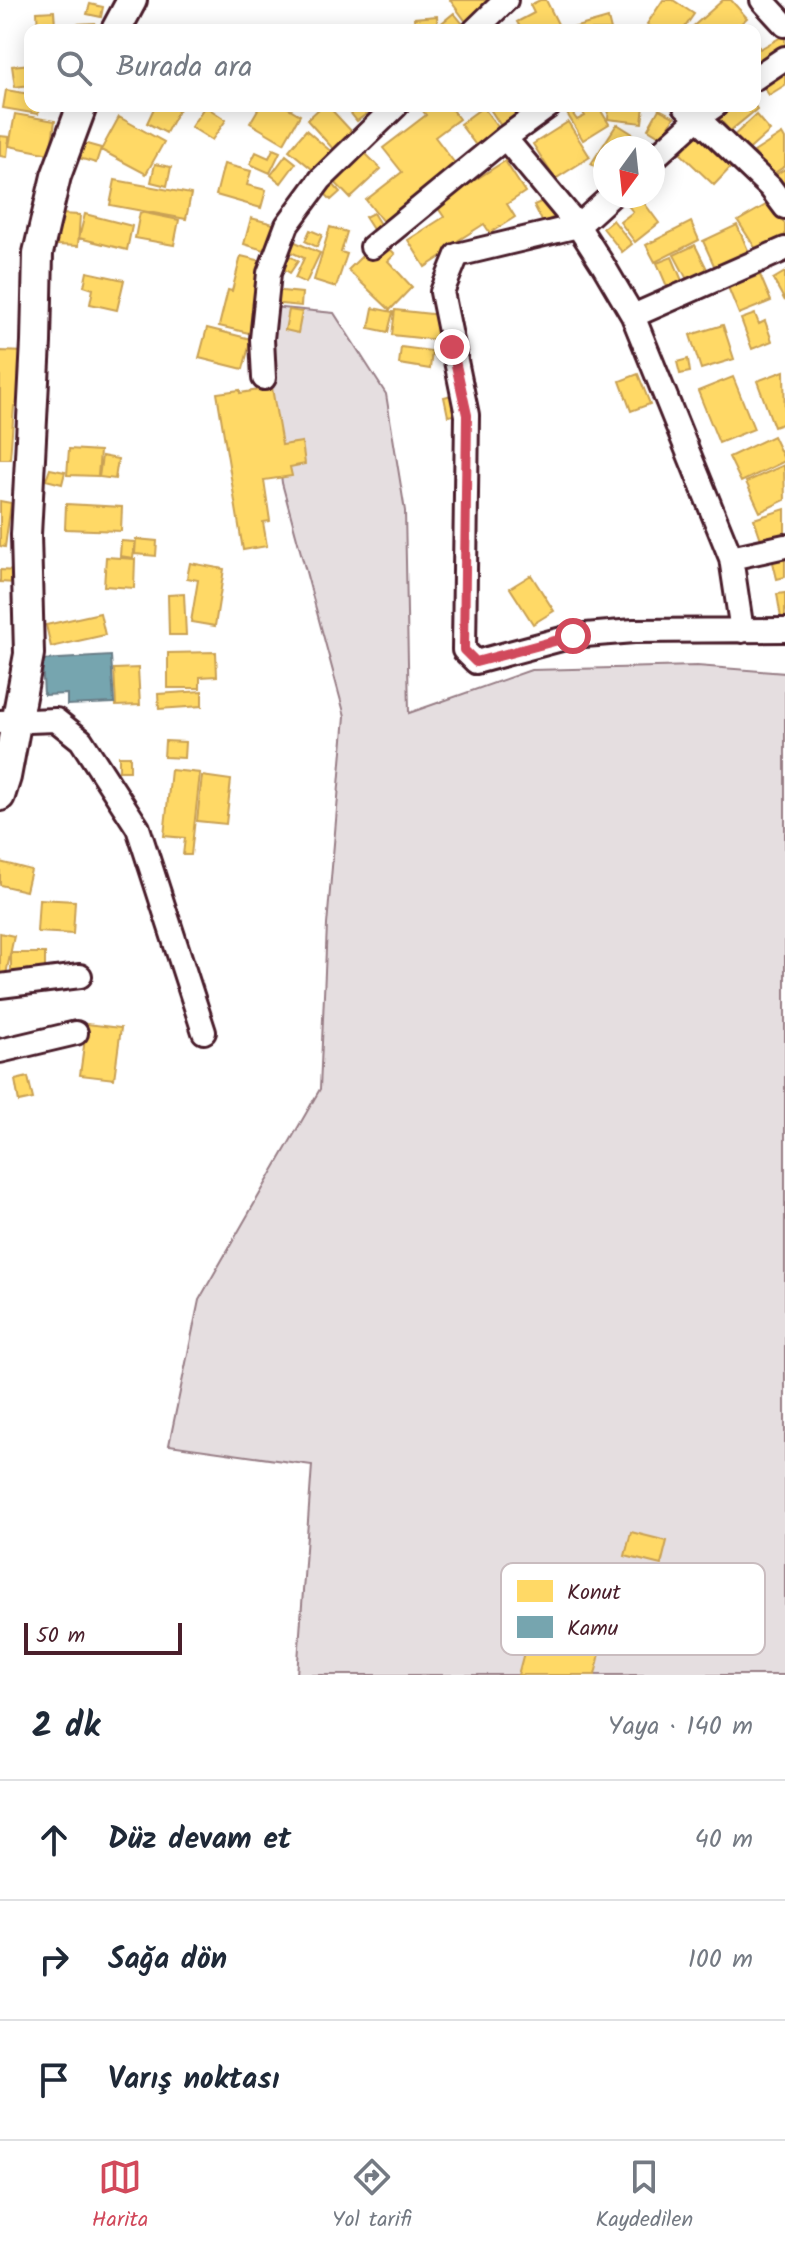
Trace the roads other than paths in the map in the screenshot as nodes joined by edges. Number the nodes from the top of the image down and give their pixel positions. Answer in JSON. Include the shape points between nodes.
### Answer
{"nodes":[{"id":1,"x":132,"y":0,"type":"edge"},
{"id":2,"x":762,"y":0,"type":"edge"},
{"id":3,"x":500,"y":2,"type":"edge"},
{"id":4,"x":119,"y":24,"type":"edge"},
{"id":5,"x":480,"y":24,"type":"edge"},
{"id":6,"x":785,"y":25,"type":"edge"},
{"id":7,"x":785,"y":58,"type":"edge"},
{"id":8,"x":761,"y":74,"type":"edge"},
{"id":9,"x":80,"y":112,"type":"edge"},
{"id":10,"x":390,"y":112,"type":"edge"},
{"id":11,"x":541,"y":112,"type":"edge"},
{"id":12,"x":698,"y":112,"type":"edge"},
{"id":13,"x":702,"y":112,"type":"edge"},
{"id":14,"x":505,"y":138,"type":"junction"},
{"id":15,"x":665,"y":146,"type":"edge"},
{"id":16,"x":785,"y":207,"type":"edge"},
{"id":17,"x":598,"y":208,"type":"edge"},
{"id":18,"x":578,"y":226,"type":"junction"},
{"id":19,"x":372,"y":247,"type":"dead end"},
{"id":20,"x":785,"y":249,"type":"edge"},
{"id":21,"x":633,"y":316,"type":"junction"},
{"id":22,"x":264,"y":378,"type":"dead end"},
{"id":23,"x":785,"y":546,"type":"edge"},
{"id":24,"x":731,"y":558,"type":"junction"},
{"id":25,"x":785,"y":630,"type":"edge"},
{"id":26,"x":742,"y":631,"type":"junction"},
{"id":27,"x":8,"y":723,"type":"edge"},
{"id":28,"x":0,"y":796,"type":"edge"},
{"id":29,"x":80,"y":976,"type":"dead end"},
{"id":30,"x":0,"y":986,"type":"edge"},
{"id":31,"x":204,"y":1032,"type":"dead end"},
{"id":32,"x":76,"y":1033,"type":"dead end"},
{"id":33,"x":0,"y":1051,"type":"edge"}],
"edges":[{"from":1,"to":4,"type":"street"},
{"from":2,"to":6,"type":"street"},
{"from":3,"to":5,"type":"street"},
{"from":7,"to":8,"type":"street"},
{"from":9,"to":27,"type":"street","via":[[56,176],[38,253],[26,535],[29,654]]},
{"from":10,"to":22,"type":"street","via":[[321,179],[287,225],[269,273]]},
{"from":11,"to":14,"type":"street"},
{"from":12,"to":15,"type":"street"},
{"from":13,"to":16,"type":"street"},
{"from":14,"to":18,"type":"street"},
{"from":14,"to":19,"type":"street"},
{"from":17,"to":18,"type":"street"},
{"from":18,"to":21,"type":"street"},
{"from":18,"to":26,"type":"street","via":[[457,255],[442,292],[467,415],[464,650],[476,662],[573,636]]},
{"from":20,"to":21,"type":"street"},
{"from":21,"to":24,"type":"street"},
{"from":23,"to":24,"type":"street"},
{"from":24,"to":26,"type":"street"},
{"from":25,"to":26,"type":"street"},
{"from":27,"to":28,"type":"street"},
{"from":27,"to":31,"type":"street","via":[[56,720],[81,740],[138,828]]},
{"from":29,"to":30,"type":"street"},
{"from":32,"to":33,"type":"street"}]}
